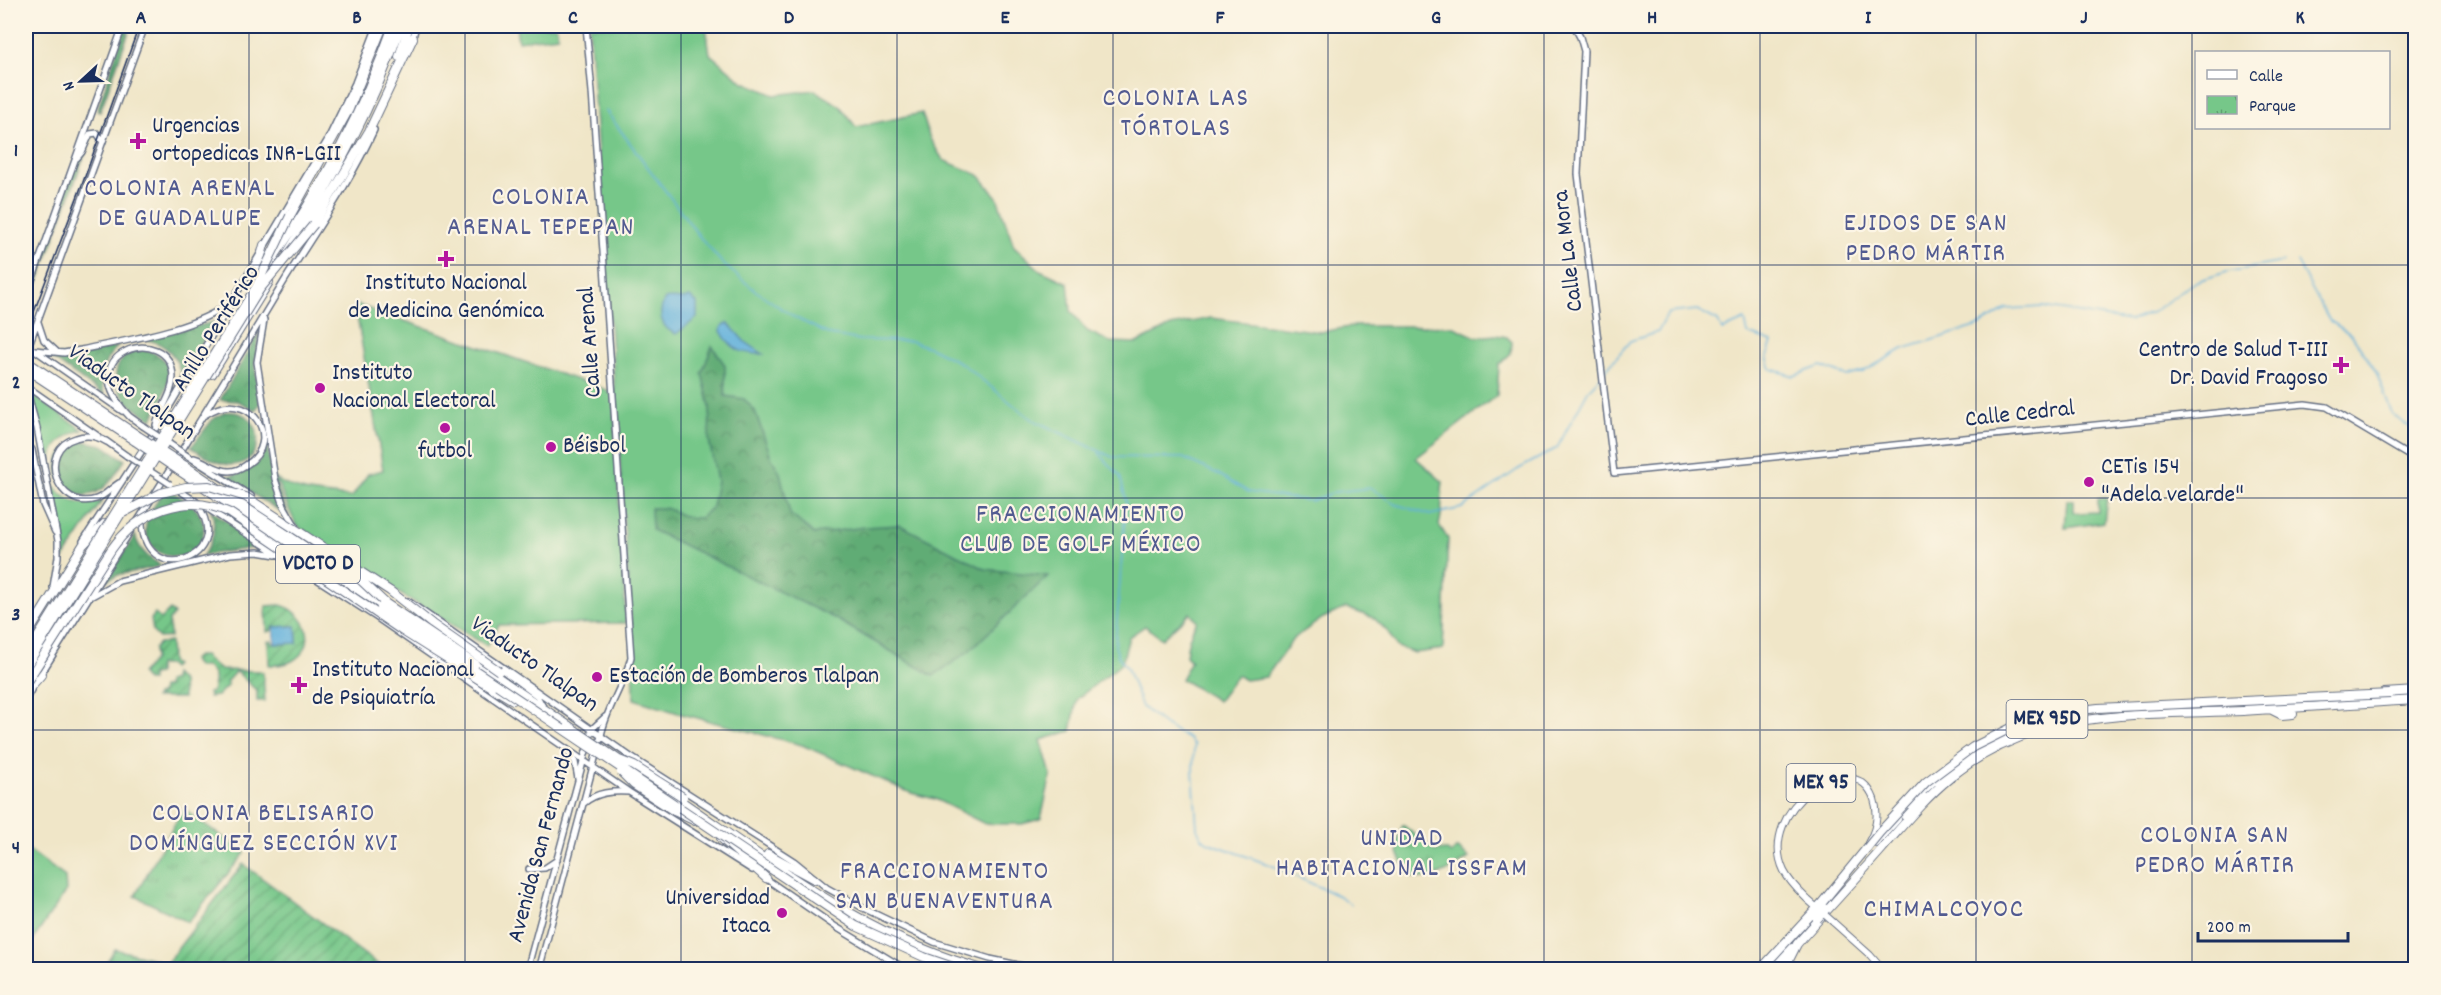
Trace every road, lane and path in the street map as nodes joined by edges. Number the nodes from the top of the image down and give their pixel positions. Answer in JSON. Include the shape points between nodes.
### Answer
{"nodes":[{"id":1,"x":123,"y":26,"type":"edge"},
{"id":2,"x":145,"y":26,"type":"edge"},
{"id":3,"x":381,"y":26,"type":"edge"},
{"id":4,"x":393,"y":26,"type":"edge"},
{"id":5,"x":401,"y":26,"type":"edge"},
{"id":6,"x":409,"y":26,"type":"edge"},
{"id":7,"x":416,"y":26,"type":"edge"},
{"id":8,"x":586,"y":26,"type":"edge"},
{"id":9,"x":1574,"y":26,"type":"edge"},
{"id":10,"x":413,"y":38,"type":"junction"},
{"id":11,"x":395,"y":73,"type":"junction"},
{"id":12,"x":102,"y":142,"type":"junction"},
{"id":13,"x":75,"y":159,"type":"junction"},
{"id":14,"x":264,"y":245,"type":"junction"},
{"id":15,"x":34,"y":278,"type":"junction"},
{"id":16,"x":257,"y":288,"type":"junction"},
{"id":17,"x":26,"y":290,"type":"edge"},
{"id":18,"x":26,"y":297,"type":"edge"},
{"id":19,"x":233,"y":299,"type":"junction"},
{"id":20,"x":267,"y":309,"type":"junction"},
{"id":21,"x":38,"y":317,"type":"junction"},
{"id":22,"x":26,"y":344,"type":"edge"},
{"id":23,"x":33,"y":349,"type":"junction"},
{"id":24,"x":58,"y":352,"type":"junction"},
{"id":25,"x":26,"y":353,"type":"edge"},
{"id":26,"x":29,"y":367,"type":"edge"},
{"id":27,"x":26,"y":387,"type":"edge"},
{"id":28,"x":264,"y":406,"type":"junction"},
{"id":29,"x":204,"y":416,"type":"junction"},
{"id":30,"x":131,"y":417,"type":"junction"},
{"id":31,"x":255,"y":418,"type":"junction"},
{"id":32,"x":155,"y":431,"type":"junction"},
{"id":33,"x":26,"y":441,"type":"edge"},
{"id":34,"x":107,"y":442,"type":"junction"},
{"id":35,"x":188,"y":456,"type":"junction"},
{"id":36,"x":2415,"y":460,"type":"edge"},
{"id":37,"x":181,"y":468,"type":"junction"},
{"id":38,"x":1614,"y":473,"type":"joint"},
{"id":39,"x":123,"y":480,"type":"junction"},
{"id":40,"x":190,"y":496,"type":"junction"},
{"id":41,"x":142,"y":513,"type":"junction"},
{"id":42,"x":296,"y":525,"type":"junction"},
{"id":43,"x":58,"y":536,"type":"junction"},
{"id":44,"x":121,"y":545,"type":"junction"},
{"id":45,"x":290,"y":554,"type":"junction"},
{"id":46,"x":280,"y":556,"type":"junction"},
{"id":47,"x":335,"y":556,"type":"junction"},
{"id":48,"x":95,"y":561,"type":"junction"},
{"id":49,"x":53,"y":587,"type":"junction"},
{"id":50,"x":401,"y":596,"type":"junction"},
{"id":51,"x":88,"y":598,"type":"junction"},
{"id":52,"x":383,"y":605,"type":"junction"},
{"id":53,"x":26,"y":634,"type":"edge"},
{"id":54,"x":441,"y":639,"type":"junction"},
{"id":55,"x":420,"y":647,"type":"junction"},
{"id":56,"x":26,"y":650,"type":"edge"},
{"id":57,"x":483,"y":652,"type":"junction"},
{"id":58,"x":26,"y":656,"type":"edge"},
{"id":59,"x":458,"y":658,"type":"junction"},
{"id":60,"x":26,"y":667,"type":"edge"},
{"id":61,"x":26,"y":673,"type":"edge"},
{"id":62,"x":40,"y":675,"type":"junction"},
{"id":63,"x":26,"y":683,"type":"edge"},
{"id":64,"x":26,"y":692,"type":"edge"},
{"id":65,"x":2415,"y":694,"type":"edge"},
{"id":66,"x":26,"y":699,"type":"edge"},
{"id":67,"x":542,"y":705,"type":"junction"},
{"id":68,"x":2270,"y":709,"type":"junction"},
{"id":69,"x":533,"y":710,"type":"junction"},
{"id":70,"x":2293,"y":714,"type":"dead end"},
{"id":71,"x":605,"y":717,"type":"junction"},
{"id":72,"x":566,"y":727,"type":"junction"},
{"id":73,"x":592,"y":729,"type":"junction"},
{"id":74,"x":601,"y":736,"type":"junction"},
{"id":75,"x":566,"y":748,"type":"junction"},
{"id":76,"x":584,"y":760,"type":"junction"},
{"id":77,"x":617,"y":763,"type":"junction"},
{"id":78,"x":593,"y":766,"type":"junction"},
{"id":79,"x":579,"y":780,"type":"junction"},
{"id":80,"x":629,"y":792,"type":"junction"},
{"id":81,"x":583,"y":804,"type":"junction"},
{"id":82,"x":703,"y":815,"type":"junction"},
{"id":83,"x":696,"y":821,"type":"junction"},
{"id":84,"x":719,"y":831,"type":"junction"},
{"id":85,"x":559,"y":859,"type":"junction"},
{"id":86,"x":529,"y":869,"type":"dead end"},
{"id":87,"x":1849,"y":872,"type":"junction"},
{"id":88,"x":766,"y":878,"type":"junction"},
{"id":89,"x":814,"y":879,"type":"junction"},
{"id":90,"x":1797,"y":944,"type":"junction"},
{"id":91,"x":902,"y":968,"type":"edge"},
{"id":92,"x":529,"y":969,"type":"edge"},
{"id":93,"x":539,"y":969,"type":"edge"},
{"id":94,"x":910,"y":969,"type":"edge"},
{"id":95,"x":957,"y":969,"type":"edge"},
{"id":96,"x":962,"y":969,"type":"edge"},
{"id":97,"x":977,"y":969,"type":"edge"},
{"id":98,"x":987,"y":969,"type":"edge"},
{"id":99,"x":1042,"y":969,"type":"edge"},
{"id":100,"x":1759,"y":969,"type":"edge"},
{"id":101,"x":1774,"y":969,"type":"edge"},
{"id":102,"x":1784,"y":969,"type":"edge"},
{"id":103,"x":1883,"y":969,"type":"edge"}],
"edges":[{"from":1,"to":13,"type":"main road"},
{"from":2,"to":12,"type":"main road"},
{"from":3,"to":14,"type":"main road","via":[[327,141]]},
{"from":3,"to":16,"type":"highway","bridge":true,"via":[[349,109],[296,204]]},
{"from":4,"to":16,"type":"highway","name":"Anillo Periférico","via":[[378,69],[338,154]]},
{"from":5,"to":48,"type":"highway","name":"Anillo Periférico","via":[[375,93],[332,179]]},
{"from":6,"to":11,"type":"highway"},
{"from":7,"to":10,"type":"main road"},
{"from":8,"to":71,"type":"main road","name":"Calle Arenal","via":[[631,657]]},
{"from":9,"to":38,"type":"main road","name":"Calle La Mora","via":[[1584,51],[1578,174]]},
{"from":10,"to":11,"type":"highway"},
{"from":10,"to":20,"type":"main road","via":[[361,157]]},
{"from":11,"to":16,"type":"highway","bridge":true,"via":[[369,130],[314,224]]},
{"from":12,"to":13,"type":"main road","via":[[100,135],[90,134]]},
{"from":12,"to":21,"type":"main road"},
{"from":13,"to":15,"type":"main road"},
{"from":14,"to":16,"type":"highway"},
{"from":14,"to":19,"type":"main road"},
{"from":15,"to":17,"type":"main road"},
{"from":15,"to":18,"type":"main road"},
{"from":16,"to":56,"type":"highway","name":"Anillo Periférico"},
{"from":16,"to":58,"type":"highway","bridge":true},
{"from":16,"to":60,"type":"highway","bridge":true},
{"from":19,"to":24,"type":"main road","via":[[211,315],[186,325]]},
{"from":19,"to":32,"type":"main road"},
{"from":20,"to":28,"type":"main road","via":[[257,362]]},
{"from":20,"to":29,"type":"main road"},
{"from":21,"to":24,"type":"main road","via":[[42,336]]},
{"from":21,"to":25,"type":"main road"},
{"from":22,"to":23,"type":"main road","name":"Viaducto Tlalpan","bridge":true},
{"from":23,"to":24,"type":"main road"},
{"from":23,"to":30,"type":"main road","name":"Viaducto Tlalpan"},
{"from":26,"to":37,"type":"highway","name":"Viaducto Tlalpan","number":"VDCTO D","bridge":true},
{"from":27,"to":34,"type":"main road"},
{"from":27,"to":43,"type":"main road"},
{"from":28,"to":31,"type":"main road"},
{"from":28,"to":42,"type":"main road","via":[[275,479]]},
{"from":29,"to":31,"type":"main road","via":[[232,405]]},
{"from":29,"to":41,"type":"main road"},
{"from":30,"to":32,"type":"main road","via":[[112,393],[109,373],[125,351],[147,347],[164,357],[173,375]]},
{"from":30,"to":35,"type":"main road","name":"Viaducto Tlalpan","bridge":true},
{"from":31,"to":35,"type":"main road","via":[[262,432],[262,444],[255,459],[238,470],[225,471]]},
{"from":32,"to":39,"type":"main road"},
{"from":33,"to":43,"type":"main road","via":[[32,450],[43,505]]},
{"from":34,"to":39,"type":"main road","via":[[87,436],[63,444],[54,458],[57,481],[68,495],[85,501],[100,497]]},
{"from":34,"to":40,"type":"main road","name":"Viaducto Tlalpan","bridge":true},
{"from":35,"to":42,"type":"main road","name":"Viaducto Tlalpan"},
{"from":36,"to":38,"type":"main road","name":"Calle Cedral","via":[[2326,407],[2305,404]]},
{"from":37,"to":54,"type":"highway","name":"Viaducto Tlalpan","number":"VDCTO D"},
{"from":37,"to":59,"type":"highway","name":"Viaducto Tlalpan","number":"VDCTO D"},
{"from":39,"to":49,"type":"main road"},
{"from":40,"to":41,"type":"main road","via":[[204,515],[207,534],[201,549],[187,559],[166,560],[152,552],[143,538]]},
{"from":40,"to":46,"type":"main road","name":"Viaducto Tlalpan"},
{"from":41,"to":44,"type":"main road"},
{"from":42,"to":50,"type":"main road","name":"Viaducto Tlalpan"},
{"from":43,"to":49,"type":"main road"},
{"from":44,"to":48,"type":"highway"},
{"from":44,"to":51,"type":"main road"},
{"from":45,"to":52,"type":"highway","bridge":true},
{"from":45,"to":63,"type":"highway","bridge":true,"via":[[230,513],[210,505],[178,504],[144,518],[115,544]]},
{"from":45,"to":69,"type":"highway","bridge":true,"via":[[400,630]]},
{"from":46,"to":51,"type":"main road","via":[[258,552],[230,554],[119,581]]},
{"from":46,"to":55,"type":"main road","name":"Viaducto Tlalpan"},
{"from":47,"to":52,"type":"highway","bridge":true},
{"from":47,"to":53,"type":"highway","bridge":true,"via":[[246,496],[209,486],[174,489],[126,511],[95,531]]},
{"from":47,"to":67,"type":"highway","bridge":true,"via":[[400,599]]},
{"from":48,"to":61,"type":"highway","name":"Anillo Periférico"},
{"from":49,"to":53,"type":"main road"},
{"from":50,"to":54,"type":"highway"},
{"from":50,"to":57,"type":"main road","name":"Viaducto Tlalpan"},
{"from":51,"to":62,"type":"main road"},
{"from":52,"to":77,"type":"highway","bridge":true},
{"from":54,"to":72,"type":"highway","name":"Viaducto Tlalpan","number":"VDCTO D"},
{"from":55,"to":59,"type":"highway"},
{"from":55,"to":75,"type":"main road","name":"Viaducto Tlalpan"},
{"from":57,"to":67,"type":"main road","via":[[490,662],[537,696]]},
{"from":57,"to":73,"type":"main road","name":"Viaducto Tlalpan"},
{"from":59,"to":69,"type":"highway","name":"Viaducto Tlalpan","number":"VDCTO D"},
{"from":62,"to":64,"type":"highway"},
{"from":62,"to":66,"type":"main road"},
{"from":65,"to":68,"type":"highway","number":"MEX 95D"},
{"from":65,"to":87,"type":"highway","number":"MEX 95D","via":[[2104,709],[2067,713],[2016,728],[1959,760],[1936,778]]},
{"from":65,"to":100,"type":"highway","bridge":true,"via":[[2098,708],[2045,716],[2017,726],[1973,747],[1926,782]]},
{"from":65,"to":101,"type":"highway","bridge":true,"via":[[2091,715],[2010,736],[1937,781]]},
{"from":67,"to":72,"type":"highway"},
{"from":68,"to":70,"type":"highway"},
{"from":68,"to":90,"type":"highway","number":"MEX 95D","via":[[2102,717],[2020,736],[1952,776],[1924,802]]},
{"from":69,"to":72,"type":"highway","name":"Viaducto Tlalpan","number":"VDCTO D"},
{"from":71,"to":73,"type":"main road"},
{"from":71,"to":74,"type":"main road","name":"Avenida San Fernando"},
{"from":72,"to":77,"type":"highway","name":"Viaducto Tlalpan","number":"VDCTO D","bridge":true},
{"from":73,"to":74,"type":"main road","name":"Viaducto Tlalpan"},
{"from":73,"to":76,"type":"main road","name":"Avenida San Fernando"},
{"from":74,"to":78,"type":"main road","name":"Avenida San Fernando"},
{"from":74,"to":89,"type":"main road","name":"Viaducto Tlalpan","via":[[794,861]]},
{"from":75,"to":76,"type":"main road","name":"Viaducto Tlalpan"},
{"from":75,"to":79,"type":"main road","via":[[575,762]]},
{"from":76,"to":78,"type":"main road","name":"Viaducto Tlalpan"},
{"from":76,"to":79,"type":"main road","name":"Avenida San Fernando"},
{"from":77,"to":82,"type":"highway","name":"Viaducto Tlalpan","number":"VDCTO D"},
{"from":77,"to":82,"type":"highway","bridge":true,"via":[[634,766]]},
{"from":77,"to":83,"type":"highway","name":"Viaducto Tlalpan","number":"VDCTO D"},
{"from":77,"to":83,"type":"highway","bridge":true,"via":[[634,785]]},
{"from":77,"to":96,"type":"highway","bridge":true,"via":[[856,926],[924,957]]},
{"from":77,"to":97,"type":"highway","bridge":true,"via":[[861,922],[902,943]]},
{"from":78,"to":80,"type":"main road","name":"Viaducto Tlalpan"},
{"from":78,"to":81,"type":"main road","name":"Avenida San Fernando"},
{"from":79,"to":85,"type":"main road","name":"Avenida San Fernando"},
{"from":80,"to":81,"type":"main road","via":[[603,793]]},
{"from":80,"to":88,"type":"main road","name":"Viaducto Tlalpan"},
{"from":81,"to":93,"type":"main road","name":"Avenida San Fernando"},
{"from":82,"to":84,"type":"highway","name":"Viaducto Tlalpan","number":"VDCTO D"},
{"from":83,"to":84,"type":"highway","name":"Viaducto Tlalpan","number":"VDCTO D"},
{"from":84,"to":88,"type":"highway"},
{"from":84,"to":89,"type":"highway","via":[[744,838]]},
{"from":84,"to":95,"type":"highway","name":"Viaducto Tlalpan","number":"VDCTO D","via":[[875,938],[919,958]]},
{"from":84,"to":98,"type":"highway","name":"Viaducto Tlalpan","number":"VDCTO D","via":[[885,933],[920,949]]},
{"from":85,"to":86,"type":"main road","via":[[553,865]]},
{"from":85,"to":92,"type":"main road","name":"Avenida San Fernando"},
{"from":87,"to":100,"type":"highway","number":"MEX 95D"},
{"from":87,"to":103,"type":"main road","number":"MEX 95","bridge":true,"via":[[1874,832],[1876,804],[1860,782],[1822,782],[1805,793],[1787,818],[1779,850],[1785,872],[1808,900]]},
{"from":88,"to":91,"type":"main road","name":"Viaducto Tlalpan"},
{"from":89,"to":99,"type":"main road","name":"Viaducto Tlalpan","via":[[934,942]]},
{"from":90,"to":101,"type":"main road"},
{"from":90,"to":102,"type":"highway","number":"MEX 95D"},
{"from":91,"to":94,"type":"main road","name":"Viaducto Tlalpan"}]}
